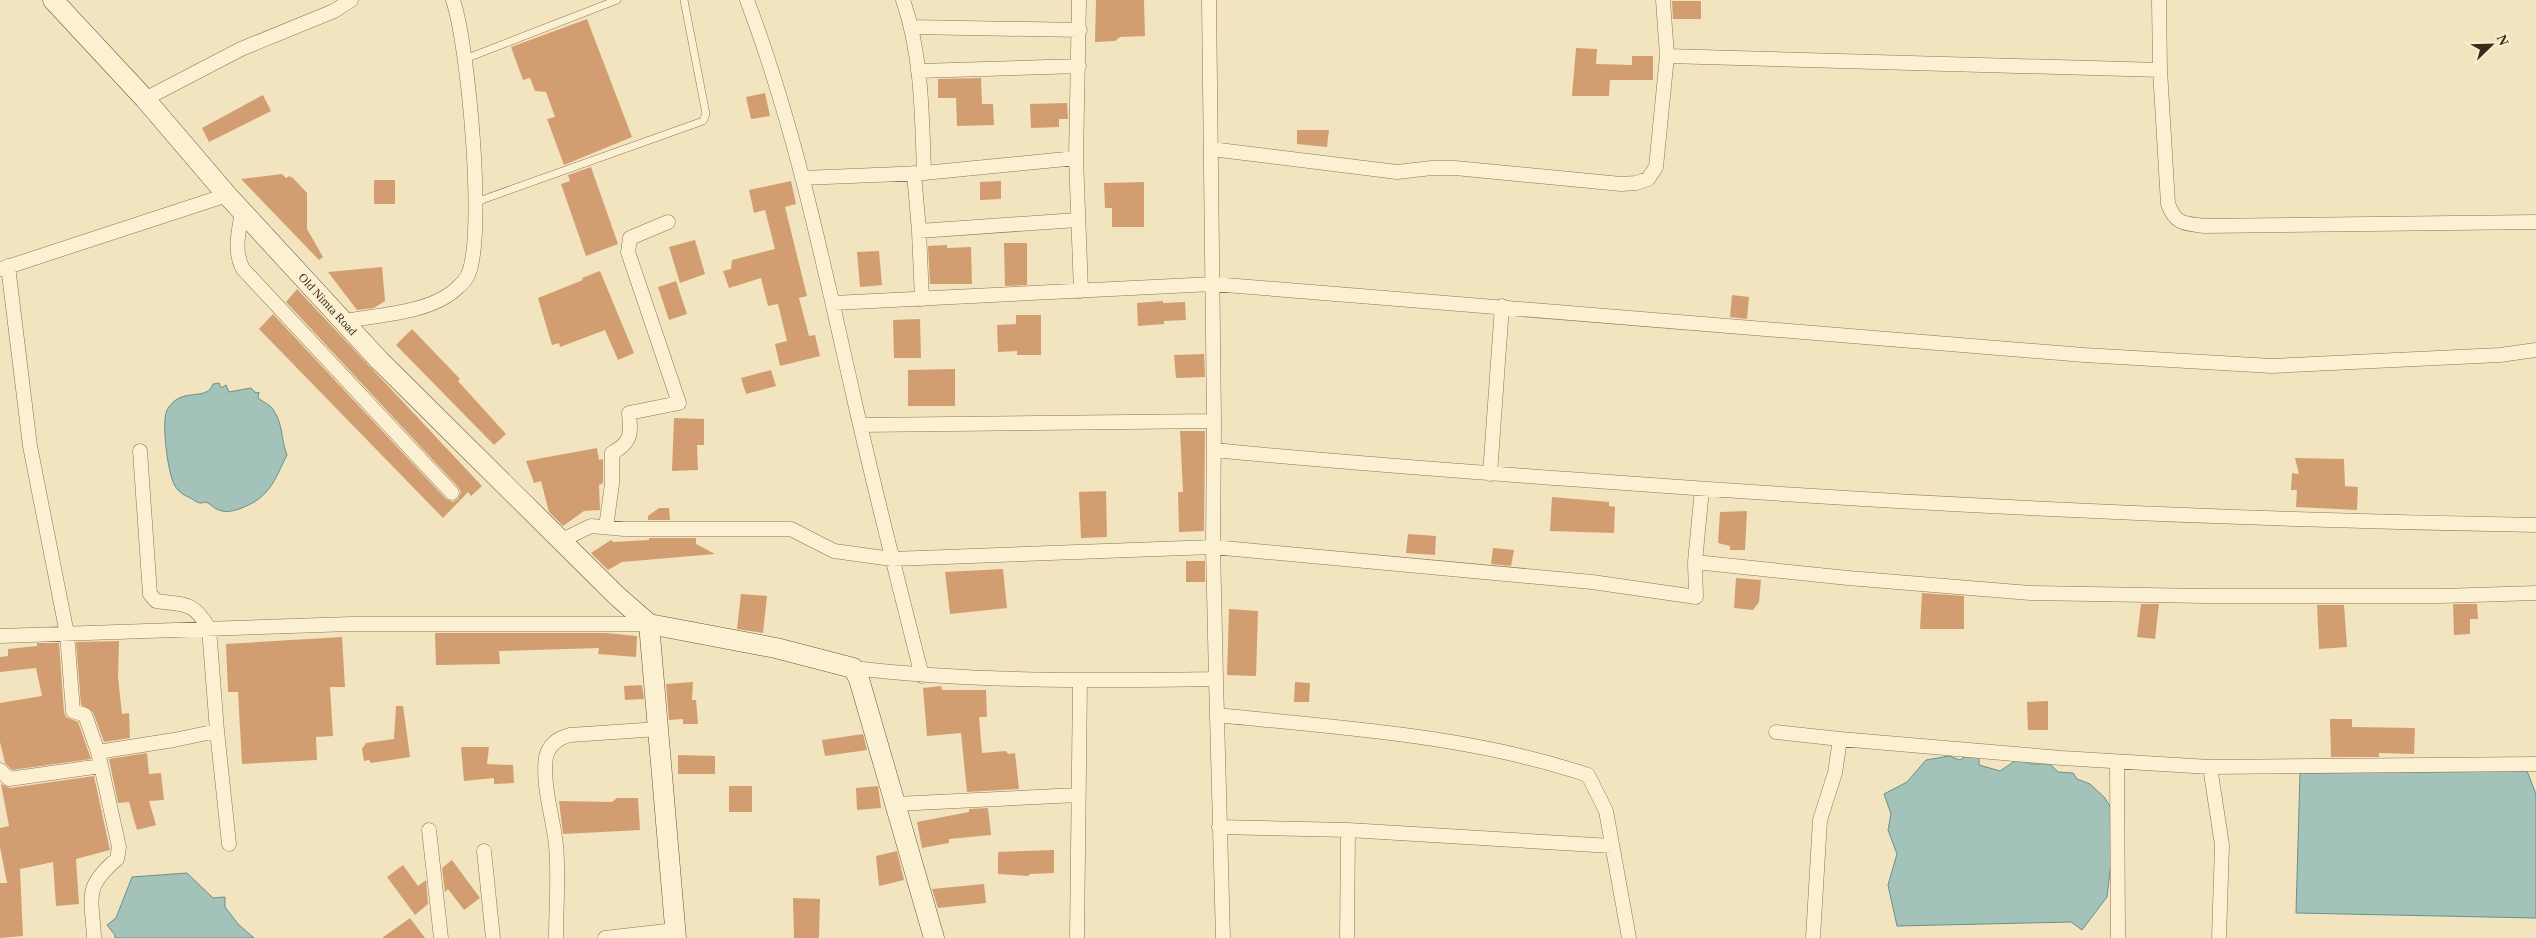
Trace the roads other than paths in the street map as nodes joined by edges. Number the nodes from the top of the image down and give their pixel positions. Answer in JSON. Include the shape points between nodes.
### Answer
{"nodes":[{"id":1,"x":53,"y":0,"type":"edge"},
{"id":2,"x":351,"y":0,"type":"edge"},
{"id":3,"x":453,"y":0,"type":"edge"},
{"id":4,"x":617,"y":0,"type":"edge"},
{"id":5,"x":684,"y":0,"type":"edge"},
{"id":6,"x":747,"y":0,"type":"edge"},
{"id":7,"x":903,"y":0,"type":"edge"},
{"id":8,"x":1079,"y":0,"type":"edge"},
{"id":9,"x":1209,"y":0,"type":"edge"},
{"id":10,"x":1663,"y":0,"type":"edge"},
{"id":11,"x":2159,"y":0,"type":"edge"},
{"id":12,"x":912,"y":27,"type":"junction"},
{"id":13,"x":1080,"y":30,"type":"junction"},
{"id":14,"x":1668,"y":56,"type":"junction"},
{"id":15,"x":465,"y":59,"type":"junction"},
{"id":16,"x":1079,"y":66,"type":"junction"},
{"id":17,"x":2160,"y":70,"type":"junction"},
{"id":18,"x":918,"y":71,"type":"junction"},
{"id":19,"x":145,"y":99,"type":"junction"},
{"id":20,"x":1211,"y":149,"type":"junction"},
{"id":21,"x":1076,"y":158,"type":"junction"},
{"id":22,"x":919,"y":173,"type":"junction"},
{"id":23,"x":802,"y":178,"type":"junction"},
{"id":24,"x":227,"y":195,"type":"junction"},
{"id":25,"x":476,"y":202,"type":"junction"},
{"id":26,"x":242,"y":211,"type":"junction"},
{"id":27,"x":1077,"y":220,"type":"junction"},
{"id":28,"x":668,"y":222,"type":"dead end"},
{"id":29,"x":2536,"y":222,"type":"edge"},
{"id":30,"x":919,"y":231,"type":"junction"},
{"id":31,"x":4,"y":268,"type":"edge"},
{"id":32,"x":1212,"y":284,"type":"junction"},
{"id":33,"x":1081,"y":292,"type":"junction"},
{"id":34,"x":922,"y":299,"type":"junction"},
{"id":35,"x":833,"y":303,"type":"junction"},
{"id":36,"x":1502,"y":306,"type":"junction"},
{"id":37,"x":344,"y":321,"type":"junction"},
{"id":38,"x":2536,"y":350,"type":"edge"},
{"id":39,"x":1214,"y":421,"type":"junction"},
{"id":40,"x":860,"y":424,"type":"junction"},
{"id":41,"x":1214,"y":450,"type":"junction"},
{"id":42,"x":140,"y":451,"type":"dead end"},
{"id":43,"x":1490,"y":474,"type":"junction"},
{"id":44,"x":1702,"y":489,"type":"junction"},
{"id":45,"x":452,"y":493,"type":"dead end"},
{"id":46,"x":2536,"y":524,"type":"edge"},
{"id":47,"x":606,"y":527,"type":"junction"},
{"id":48,"x":562,"y":540,"type":"junction"},
{"id":49,"x":1213,"y":547,"type":"junction"},
{"id":50,"x":892,"y":558,"type":"junction"},
{"id":51,"x":1695,"y":562,"type":"junction"},
{"id":52,"x":2536,"y":593,"type":"edge"},
{"id":53,"x":649,"y":624,"type":"junction"},
{"id":54,"x":209,"y":628,"type":"junction"},
{"id":55,"x":67,"y":634,"type":"junction"},
{"id":56,"x":0,"y":636,"type":"edge"},
{"id":57,"x":853,"y":668,"type":"junction"},
{"id":58,"x":922,"y":676,"type":"junction"},
{"id":59,"x":1216,"y":680,"type":"junction"},
{"id":60,"x":1080,"y":681,"type":"junction"},
{"id":61,"x":1217,"y":715,"type":"junction"},
{"id":62,"x":659,"y":729,"type":"junction"},
{"id":63,"x":217,"y":731,"type":"junction"},
{"id":64,"x":1776,"y":732,"type":"dead end"},
{"id":65,"x":1840,"y":739,"type":"junction"},
{"id":66,"x":100,"y":759,"type":"junction"},
{"id":67,"x":2117,"y":762,"type":"junction"},
{"id":68,"x":2536,"y":764,"type":"edge"},
{"id":69,"x":2210,"y":767,"type":"junction"},
{"id":70,"x":0,"y":770,"type":"edge"},
{"id":71,"x":1078,"y":795,"type":"junction"},
{"id":72,"x":896,"y":804,"type":"junction"},
{"id":73,"x":1219,"y":827,"type":"junction"},
{"id":74,"x":429,"y":830,"type":"dead end"},
{"id":75,"x":1348,"y":830,"type":"junction"},
{"id":76,"x":229,"y":844,"type":"dead end"},
{"id":77,"x":1612,"y":846,"type":"junction"},
{"id":78,"x":484,"y":851,"type":"dead end"},
{"id":79,"x":676,"y":934,"type":"edge"},
{"id":80,"x":94,"y":938,"type":"edge"},
{"id":81,"x":442,"y":938,"type":"edge"},
{"id":82,"x":493,"y":938,"type":"edge"},
{"id":83,"x":556,"y":938,"type":"edge"},
{"id":84,"x":605,"y":938,"type":"edge"},
{"id":85,"x":934,"y":938,"type":"edge"},
{"id":86,"x":1077,"y":938,"type":"edge"},
{"id":87,"x":1223,"y":938,"type":"edge"},
{"id":88,"x":1347,"y":938,"type":"edge"},
{"id":89,"x":1629,"y":938,"type":"edge"},
{"id":90,"x":1813,"y":938,"type":"edge"},
{"id":91,"x":2118,"y":938,"type":"edge"},
{"id":92,"x":2219,"y":938,"type":"edge"}],
"edges":[{"from":1,"to":19,"type":"street","name":"Old Nimta Road"},
{"from":2,"to":19,"type":"street","via":[[334,11],[241,49]]},
{"from":3,"to":15,"type":"street"},
{"from":4,"to":15,"type":"lane"},
{"from":5,"to":25,"type":"lane","via":[[706,114],[703,121]]},
{"from":6,"to":23,"type":"street","via":[[772,71]]},
{"from":7,"to":12,"type":"street"},
{"from":8,"to":13,"type":"street"},
{"from":9,"to":20,"type":"street"},
{"from":10,"to":14,"type":"street"},
{"from":11,"to":17,"type":"street"},
{"from":12,"to":13,"type":"street"},
{"from":12,"to":18,"type":"street"},
{"from":13,"to":16,"type":"street"},
{"from":14,"to":17,"type":"street"},
{"from":14,"to":20,"type":"street","via":[[1656,168],[1648,179],[1636,183],[1455,168],[1397,172]]},
{"from":15,"to":25,"type":"street"},
{"from":16,"to":18,"type":"street"},
{"from":16,"to":21,"type":"street"},
{"from":17,"to":29,"type":"street","via":[[2168,204],[2173,217],[2181,223],[2204,226]]},
{"from":18,"to":22,"type":"street"},
{"from":19,"to":24,"type":"street","name":"Old Nimta Road"},
{"from":20,"to":32,"type":"street"},
{"from":21,"to":22,"type":"street"},
{"from":21,"to":27,"type":"street"},
{"from":22,"to":23,"type":"street"},
{"from":22,"to":30,"type":"street"},
{"from":23,"to":35,"type":"street"},
{"from":24,"to":26,"type":"street","name":"Old Nimta Road"},
{"from":24,"to":31,"type":"street"},
{"from":25,"to":37,"type":"street","via":[[470,266],[458,288],[425,307]]},
{"from":26,"to":37,"type":"street","name":"Old Nimta Road"},
{"from":26,"to":45,"type":"street","via":[[236,247],[243,269]]},
{"from":27,"to":30,"type":"street"},
{"from":27,"to":33,"type":"street"},
{"from":28,"to":47,"type":"street","via":[[630,238],[628,252],[679,403],[629,413],[629,440],[612,453],[612,484]]},
{"from":30,"to":34,"type":"street"},
{"from":31,"to":55,"type":"street","via":[[30,446]]},
{"from":32,"to":33,"type":"street"},
{"from":32,"to":36,"type":"street"},
{"from":32,"to":39,"type":"street"},
{"from":33,"to":34,"type":"street"},
{"from":34,"to":35,"type":"street"},
{"from":35,"to":40,"type":"street"},
{"from":36,"to":38,"type":"street","via":[[2084,355],[2272,366],[2500,355]]},
{"from":36,"to":43,"type":"street"},
{"from":37,"to":48,"type":"street","name":"Old Nimta Road","via":[[379,360]]},
{"from":39,"to":40,"type":"street"},
{"from":39,"to":41,"type":"street"},
{"from":40,"to":50,"type":"street"},
{"from":41,"to":43,"type":"street"},
{"from":41,"to":49,"type":"street"},
{"from":42,"to":54,"type":"street","via":[[150,594],[156,601],[191,606],[201,614]]},
{"from":43,"to":44,"type":"street"},
{"from":44,"to":46,"type":"street","via":[[2122,513]]},
{"from":44,"to":51,"type":"street"},
{"from":47,"to":48,"type":"street","via":[[591,526]]},
{"from":47,"to":50,"type":"street","via":[[791,529],[834,551]]},
{"from":48,"to":53,"type":"street","name":"Old Nimta Road"},
{"from":49,"to":50,"type":"street"},
{"from":49,"to":51,"type":"street","via":[[1592,582],[1696,597]]},
{"from":49,"to":59,"type":"street"},
{"from":50,"to":58,"type":"street"},
{"from":51,"to":52,"type":"street","via":[[2030,593],[2225,596]]},
{"from":53,"to":54,"type":"street","via":[[351,624]]},
{"from":53,"to":57,"type":"street","via":[[776,648]]},
{"from":53,"to":62,"type":"street"},
{"from":54,"to":55,"type":"street"},
{"from":54,"to":63,"type":"street"},
{"from":55,"to":56,"type":"street"},
{"from":55,"to":66,"type":"street","via":[[73,711],[86,716]]},
{"from":57,"to":58,"type":"street"},
{"from":57,"to":72,"type":"street","via":[[859,678]]},
{"from":58,"to":60,"type":"street"},
{"from":59,"to":60,"type":"street"},
{"from":59,"to":61,"type":"street"},
{"from":60,"to":71,"type":"street"},
{"from":61,"to":73,"type":"street"},
{"from":61,"to":77,"type":"street","via":[[1456,742],[1541,759],[1588,775],[1606,811]]},
{"from":62,"to":79,"type":"street"},
{"from":62,"to":83,"type":"street","via":[[570,735],[560,737],[550,746],[546,774],[556,844]]},
{"from":63,"to":66,"type":"street"},
{"from":63,"to":76,"type":"street"},
{"from":64,"to":65,"type":"street"},
{"from":65,"to":67,"type":"street"},
{"from":65,"to":90,"type":"street","via":[[1835,773],[1820,820]]},
{"from":66,"to":70,"type":"street","via":[[9,779]]},
{"from":66,"to":80,"type":"street","via":[[119,854],[95,882],[92,891]]},
{"from":67,"to":69,"type":"street"},
{"from":67,"to":91,"type":"street"},
{"from":68,"to":69,"type":"street"},
{"from":69,"to":92,"type":"street","via":[[2222,845]]},
{"from":71,"to":72,"type":"street"},
{"from":71,"to":86,"type":"street"},
{"from":72,"to":85,"type":"street"},
{"from":73,"to":75,"type":"street"},
{"from":73,"to":87,"type":"street"},
{"from":74,"to":81,"type":"street"},
{"from":75,"to":77,"type":"street"},
{"from":75,"to":88,"type":"street"},
{"from":77,"to":89,"type":"street"},
{"from":78,"to":82,"type":"street"},
{"from":79,"to":84,"type":"street"}]}
